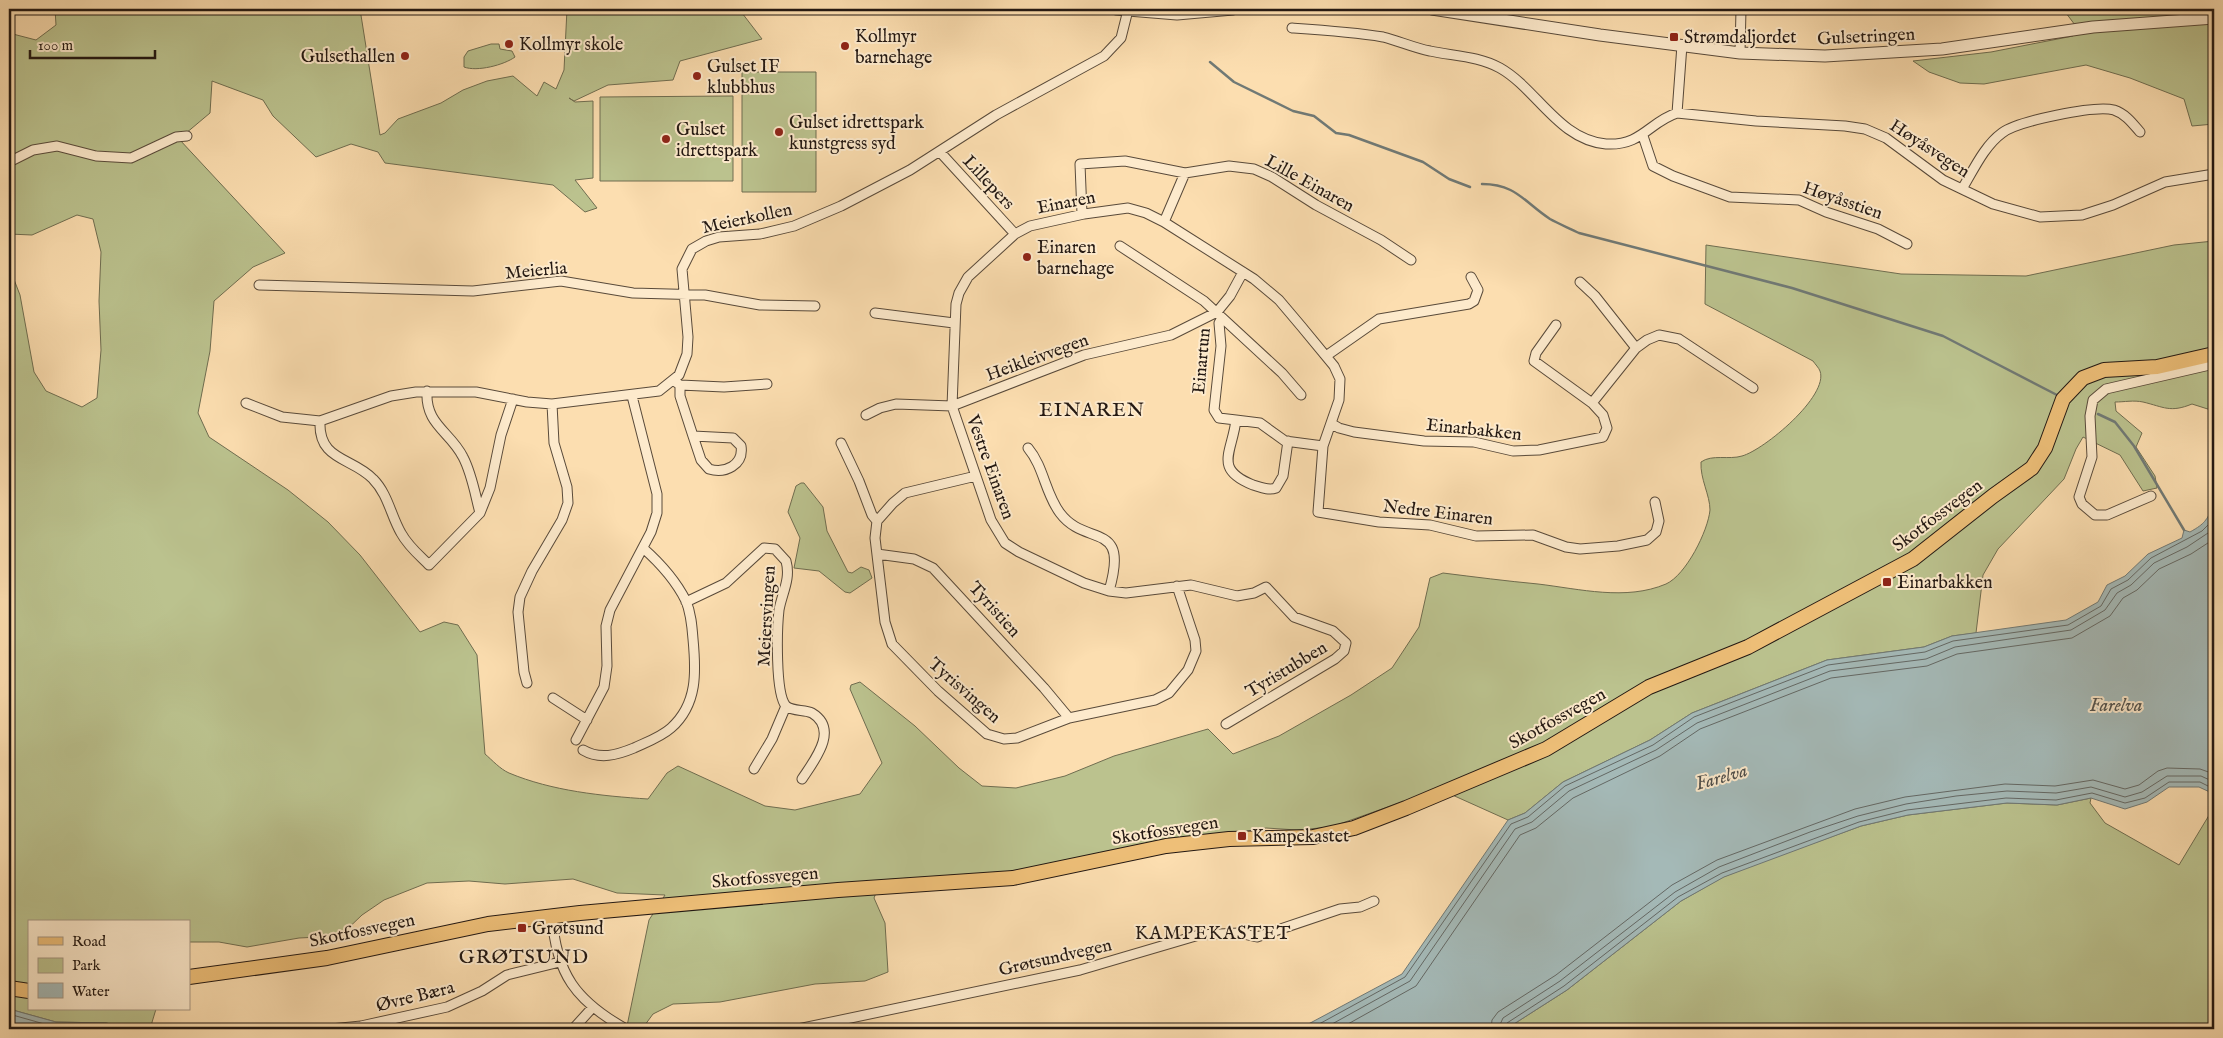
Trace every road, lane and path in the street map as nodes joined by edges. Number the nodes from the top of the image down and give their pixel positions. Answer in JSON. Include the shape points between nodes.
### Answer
{"nodes":[{"id":1,"x":1233,"y":9,"type":"edge"},
{"id":2,"x":1432,"y":9,"type":"edge"},
{"id":3,"x":1741,"y":9,"type":"edge"},
{"id":4,"x":1122,"y":10,"type":"edge"},
{"id":5,"x":2214,"y":18,"type":"edge"},
{"id":6,"x":1292,"y":28,"type":"dead end"},
{"id":7,"x":1682,"y":45,"type":"junction"},
{"id":8,"x":1740,"y":53,"type":"junction"},
{"id":9,"x":1677,"y":113,"type":"junction"},
{"id":10,"x":2140,"y":132,"type":"dead end"},
{"id":11,"x":187,"y":136,"type":"dead end"},
{"id":12,"x":1644,"y":136,"type":"junction"},
{"id":13,"x":940,"y":152,"type":"junction"},
{"id":14,"x":9,"y":162,"type":"edge"},
{"id":15,"x":1185,"y":173,"type":"junction"},
{"id":16,"x":2214,"y":174,"type":"edge"},
{"id":17,"x":1962,"y":189,"type":"junction"},
{"id":18,"x":1082,"y":214,"type":"junction"},
{"id":19,"x":1164,"y":222,"type":"junction"},
{"id":20,"x":1015,"y":234,"type":"junction"},
{"id":21,"x":1907,"y":244,"type":"dead end"},
{"id":22,"x":1120,"y":246,"type":"dead end"},
{"id":23,"x":1410,"y":260,"type":"dead end"},
{"id":24,"x":1243,"y":272,"type":"junction"},
{"id":25,"x":1471,"y":277,"type":"dead end"},
{"id":26,"x":1580,"y":282,"type":"dead end"},
{"id":27,"x":259,"y":285,"type":"dead end"},
{"id":28,"x":683,"y":295,"type":"junction"},
{"id":29,"x":814,"y":306,"type":"dead end"},
{"id":30,"x":875,"y":313,"type":"dead end"},
{"id":31,"x":1219,"y":315,"type":"junction"},
{"id":32,"x":954,"y":323,"type":"junction"},
{"id":33,"x":1556,"y":325,"type":"dead end"},
{"id":34,"x":1636,"y":348,"type":"junction"},
{"id":35,"x":2214,"y":354,"type":"edge"},
{"id":36,"x":1326,"y":356,"type":"junction"},
{"id":37,"x":2214,"y":364,"type":"edge"},
{"id":38,"x":677,"y":383,"type":"junction"},
{"id":39,"x":767,"y":384,"type":"dead end"},
{"id":40,"x":1753,"y":388,"type":"dead end"},
{"id":41,"x":427,"y":391,"type":"junction"},
{"id":42,"x":1301,"y":395,"type":"dead end"},
{"id":43,"x":632,"y":396,"type":"junction"},
{"id":44,"x":513,"y":399,"type":"junction"},
{"id":45,"x":246,"y":403,"type":"dead end"},
{"id":46,"x":1592,"y":403,"type":"junction"},
{"id":47,"x":552,"y":404,"type":"junction"},
{"id":48,"x":952,"y":406,"type":"junction"},
{"id":49,"x":866,"y":416,"type":"dead end"},
{"id":50,"x":1236,"y":420,"type":"junction"},
{"id":51,"x":320,"y":421,"type":"junction"},
{"id":52,"x":1332,"y":424,"type":"junction"},
{"id":53,"x":693,"y":436,"type":"junction"},
{"id":54,"x":1288,"y":441,"type":"junction"},
{"id":55,"x":841,"y":443,"type":"dead end"},
{"id":56,"x":1323,"y":446,"type":"junction"},
{"id":57,"x":1028,"y":448,"type":"dead end"},
{"id":58,"x":976,"y":476,"type":"junction"},
{"id":59,"x":2151,"y":496,"type":"dead end"},
{"id":60,"x":1655,"y":502,"type":"dead end"},
{"id":61,"x":1318,"y":512,"type":"joint"},
{"id":62,"x":480,"y":513,"type":"junction"},
{"id":63,"x":877,"y":521,"type":"junction"},
{"id":64,"x":643,"y":548,"type":"junction"},
{"id":65,"x":877,"y":554,"type":"junction"},
{"id":66,"x":1177,"y":586,"type":"junction"},
{"id":67,"x":1266,"y":587,"type":"joint"},
{"id":68,"x":1108,"y":591,"type":"junction"},
{"id":69,"x":686,"y":602,"type":"junction"},
{"id":70,"x":527,"y":682,"type":"dead end"},
{"id":71,"x":553,"y":698,"type":"dead end"},
{"id":72,"x":786,"y":706,"type":"junction"},
{"id":73,"x":1069,"y":718,"type":"junction"},
{"id":74,"x":587,"y":720,"type":"junction"},
{"id":75,"x":1226,"y":724,"type":"dead end"},
{"id":76,"x":576,"y":740,"type":"dead end"},
{"id":77,"x":583,"y":750,"type":"dead end"},
{"id":78,"x":754,"y":769,"type":"dead end"},
{"id":79,"x":802,"y":779,"type":"dead end"},
{"id":80,"x":1374,"y":901,"type":"dead end"},
{"id":81,"x":552,"y":916,"type":"junction"},
{"id":82,"x":560,"y":962,"type":"junction"},
{"id":83,"x":190,"y":977,"type":"edge"},
{"id":84,"x":9,"y":988,"type":"edge"},
{"id":85,"x":28,"y":991,"type":"edge"},
{"id":86,"x":593,"y":1007,"type":"junction"},
{"id":87,"x":330,"y":1029,"type":"edge"},
{"id":88,"x":573,"y":1029,"type":"edge"},
{"id":89,"x":626,"y":1029,"type":"edge"},
{"id":90,"x":798,"y":1029,"type":"edge"}],
"edges":[{"from":1,"to":4,"type":"street","via":[[1177,14]]},
{"from":2,"to":7,"type":"street","name":"Gulsetringen"},
{"from":3,"to":8,"type":"street"},
{"from":4,"to":13,"type":"street","name":"Meierkollen","via":[[1121,38],[1104,56],[996,115]]},
{"from":5,"to":8,"type":"street","name":"Gulsetringen","via":[[2093,27],[1942,49],[1878,54]]},
{"from":6,"to":12,"type":"street","via":[[1382,37],[1424,50],[1481,61],[1501,68],[1569,130],[1587,139],[1618,144]]},
{"from":7,"to":8,"type":"street","name":"Gulsetringen"},
{"from":7,"to":9,"type":"street"},
{"from":9,"to":12,"type":"street"},
{"from":9,"to":17,"type":"street","name":"Høyåsvegen","via":[[1865,129],[1886,138],[1933,174]]},
{"from":10,"to":17,"type":"street","via":[[2121,113],[2106,109],[2017,125],[1996,139]]},
{"from":11,"to":14,"type":"street","via":[[155,146],[138,157],[108,157],[57,146],[33,150]]},
{"from":12,"to":21,"type":"street","name":"Høyåsstien","via":[[1654,166],[1673,176],[1730,197],[1799,200],[1878,229]]},
{"from":13,"to":20,"type":"street","name":"Lillepers"},
{"from":13,"to":28,"type":"street","name":"Meierkollen","via":[[841,206],[794,226],[760,234],[719,237],[699,244],[684,261]]},
{"from":15,"to":18,"type":"street","name":"Lille Einaren","via":[[1125,161],[1080,164]]},
{"from":15,"to":19,"type":"street"},
{"from":15,"to":23,"type":"street","name":"Lille Einaren","via":[[1229,166],[1264,173]]},
{"from":16,"to":17,"type":"street","name":"Høyåsvegen","via":[[2165,182],[2097,211],[2069,217],[2019,213]]},
{"from":18,"to":19,"type":"street","name":"Einaren","via":[[1128,208]]},
{"from":18,"to":20,"type":"street","name":"Einaren","via":[[1042,221]]},
{"from":19,"to":24,"type":"street","name":"Einaren"},
{"from":20,"to":32,"type":"street","name":"Einaren","via":[[968,277],[959,293]]},
{"from":22,"to":31,"type":"street","via":[[1204,301]]},
{"from":24,"to":31,"type":"street"},
{"from":24,"to":36,"type":"street","name":"Einaren","via":[[1280,300]]},
{"from":25,"to":36,"type":"street","via":[[1478,290],[1474,301],[1469,304],[1379,319]]},
{"from":26,"to":34,"type":"street"},
{"from":27,"to":28,"type":"street","name":"Meierlia","via":[[474,291],[561,282],[633,293]]},
{"from":28,"to":29,"type":"street","name":"Meierlia","via":[[719,296],[760,305]]},
{"from":28,"to":38,"type":"street","name":"Meierkollen","via":[[688,346]]},
{"from":30,"to":32,"type":"street"},
{"from":31,"to":42,"type":"street"},
{"from":31,"to":48,"type":"street","name":"Heikleivvegen","via":[[1171,334],[1084,355]]},
{"from":31,"to":50,"type":"street","name":"Einartun","via":[[1221,346],[1214,410],[1219,418]]},
{"from":32,"to":48,"type":"street","name":"Einaren"},
{"from":33,"to":46,"type":"street","name":"Einarbakken","via":[[1534,361]]},
{"from":34,"to":40,"type":"street","via":[[1653,337],[1675,338]]},
{"from":34,"to":46,"type":"street"},
{"from":35,"to":81,"type":"main road","name":"Skotfossvegen","via":[[2157,367],[2104,370],[2083,378],[2063,399],[2045,448],[2032,468],[1913,559],[1748,647],[1650,687],[1546,748],[1354,828],[1313,837],[1229,839],[1166,846],[1013,878]]},
{"from":36,"to":52,"type":"street","name":"Einaren","via":[[1341,385]]},
{"from":37,"to":59,"type":"street","via":[[2106,389],[2093,400],[2090,416],[2092,457],[2079,497],[2082,504],[2095,514],[2107,515]]},
{"from":38,"to":39,"type":"street","via":[[724,387]]},
{"from":38,"to":43,"type":"street","via":[[659,391]]},
{"from":38,"to":53,"type":"street"},
{"from":41,"to":44,"type":"street","via":[[476,392]]},
{"from":41,"to":51,"type":"street","via":[[391,396]]},
{"from":41,"to":62,"type":"street","via":[[429,414],[456,445],[468,467]]},
{"from":43,"to":47,"type":"street"},
{"from":43,"to":64,"type":"street","via":[[658,502],[656,518]]},
{"from":44,"to":47,"type":"street"},
{"from":44,"to":62,"type":"street","via":[[500,436],[490,488]]},
{"from":45,"to":51,"type":"street","via":[[282,417]]},
{"from":46,"to":52,"type":"street","name":"Einarbakken","via":[[1607,424],[1603,437],[1529,451],[1506,450],[1474,442],[1345,431]]},
{"from":47,"to":70,"type":"street","via":[[554,443],[567,487],[568,503],[520,596],[518,612]]},
{"from":48,"to":49,"type":"street","name":"Heikleivvegen","via":[[896,404]]},
{"from":48,"to":58,"type":"street","name":"Vestre Einaren"},
{"from":50,"to":54,"type":"street","name":"Einartun","via":[[1260,423]]},
{"from":50,"to":54,"type":"street","via":[[1228,467],[1234,475],[1258,486],[1272,490],[1281,482]]},
{"from":51,"to":62,"type":"street","via":[[321,434],[328,449],[375,480],[406,542],[429,565]]},
{"from":52,"to":56,"type":"street","name":"Einaren"},
{"from":53,"to":53,"type":"street","via":[[701,460],[709,470],[724,470],[740,458],[740,446],[733,438]]},
{"from":54,"to":56,"type":"street","name":"Einartun"},
{"from":55,"to":63,"type":"street"},
{"from":56,"to":61,"type":"street","name":"Einaren"},
{"from":57,"to":68,"type":"street","via":[[1041,465],[1059,512],[1074,525],[1105,539],[1111,547],[1114,567]]},
{"from":58,"to":63,"type":"street","via":[[905,493]]},
{"from":58,"to":68,"type":"street","name":"Vestre Einaren","via":[[994,528],[1005,543],[1084,583]]},
{"from":60,"to":61,"type":"street","name":"Nedre Einaren","via":[[1660,517],[1658,527],[1641,543],[1574,548],[1533,535],[1476,536],[1432,525],[1378,522]]},
{"from":63,"to":65,"type":"street","name":"Tyrisvingen"},
{"from":64,"to":69,"type":"street","via":[[670,576]]},
{"from":64,"to":74,"type":"street","via":[[619,591],[608,619],[606,679]]},
{"from":65,"to":73,"type":"street","name":"Tyristien","via":[[914,559],[934,568]]},
{"from":65,"to":73,"type":"street","name":"Tyrisvingen","via":[[885,622],[892,644],[976,725],[993,737],[1010,739]]},
{"from":66,"to":67,"type":"street","name":"Vestre Einaren","via":[[1191,585],[1237,596]]},
{"from":66,"to":68,"type":"street","name":"Vestre Einaren","via":[[1141,592]]},
{"from":66,"to":73,"type":"street","name":"Tyrisvingen","via":[[1196,651],[1179,682],[1169,693],[1155,700]]},
{"from":67,"to":75,"type":"street","name":"Tyristubben","via":[[1294,618],[1334,631],[1347,648]]},
{"from":69,"to":72,"type":"street","name":"Meiersvingen","via":[[726,583],[761,549],[779,551],[788,572],[778,621],[781,700]]},
{"from":69,"to":77,"type":"street","via":[[691,621],[695,680],[691,699],[682,716],[670,729],[629,750],[605,756]]},
{"from":71,"to":74,"type":"street"},
{"from":72,"to":78,"type":"street"},
{"from":72,"to":79,"type":"street","via":[[813,714],[824,729],[823,744]]},
{"from":74,"to":76,"type":"street"},
{"from":80,"to":90,"type":"street","name":"Grøtsundvegen","via":[[1257,937],[1239,933],[1199,935],[1080,970]]},
{"from":81,"to":82,"type":"street"},
{"from":81,"to":83,"type":"main road","name":"Skotfossvegen","via":[[453,930],[327,958]]},
{"from":82,"to":86,"type":"street","via":[[579,993]]},
{"from":82,"to":87,"type":"street","name":"Øvre Bæra","via":[[507,975],[448,1007],[361,1026]]},
{"from":84,"to":85,"type":"main road"},
{"from":86,"to":88,"type":"street"},
{"from":86,"to":89,"type":"street"}]}
